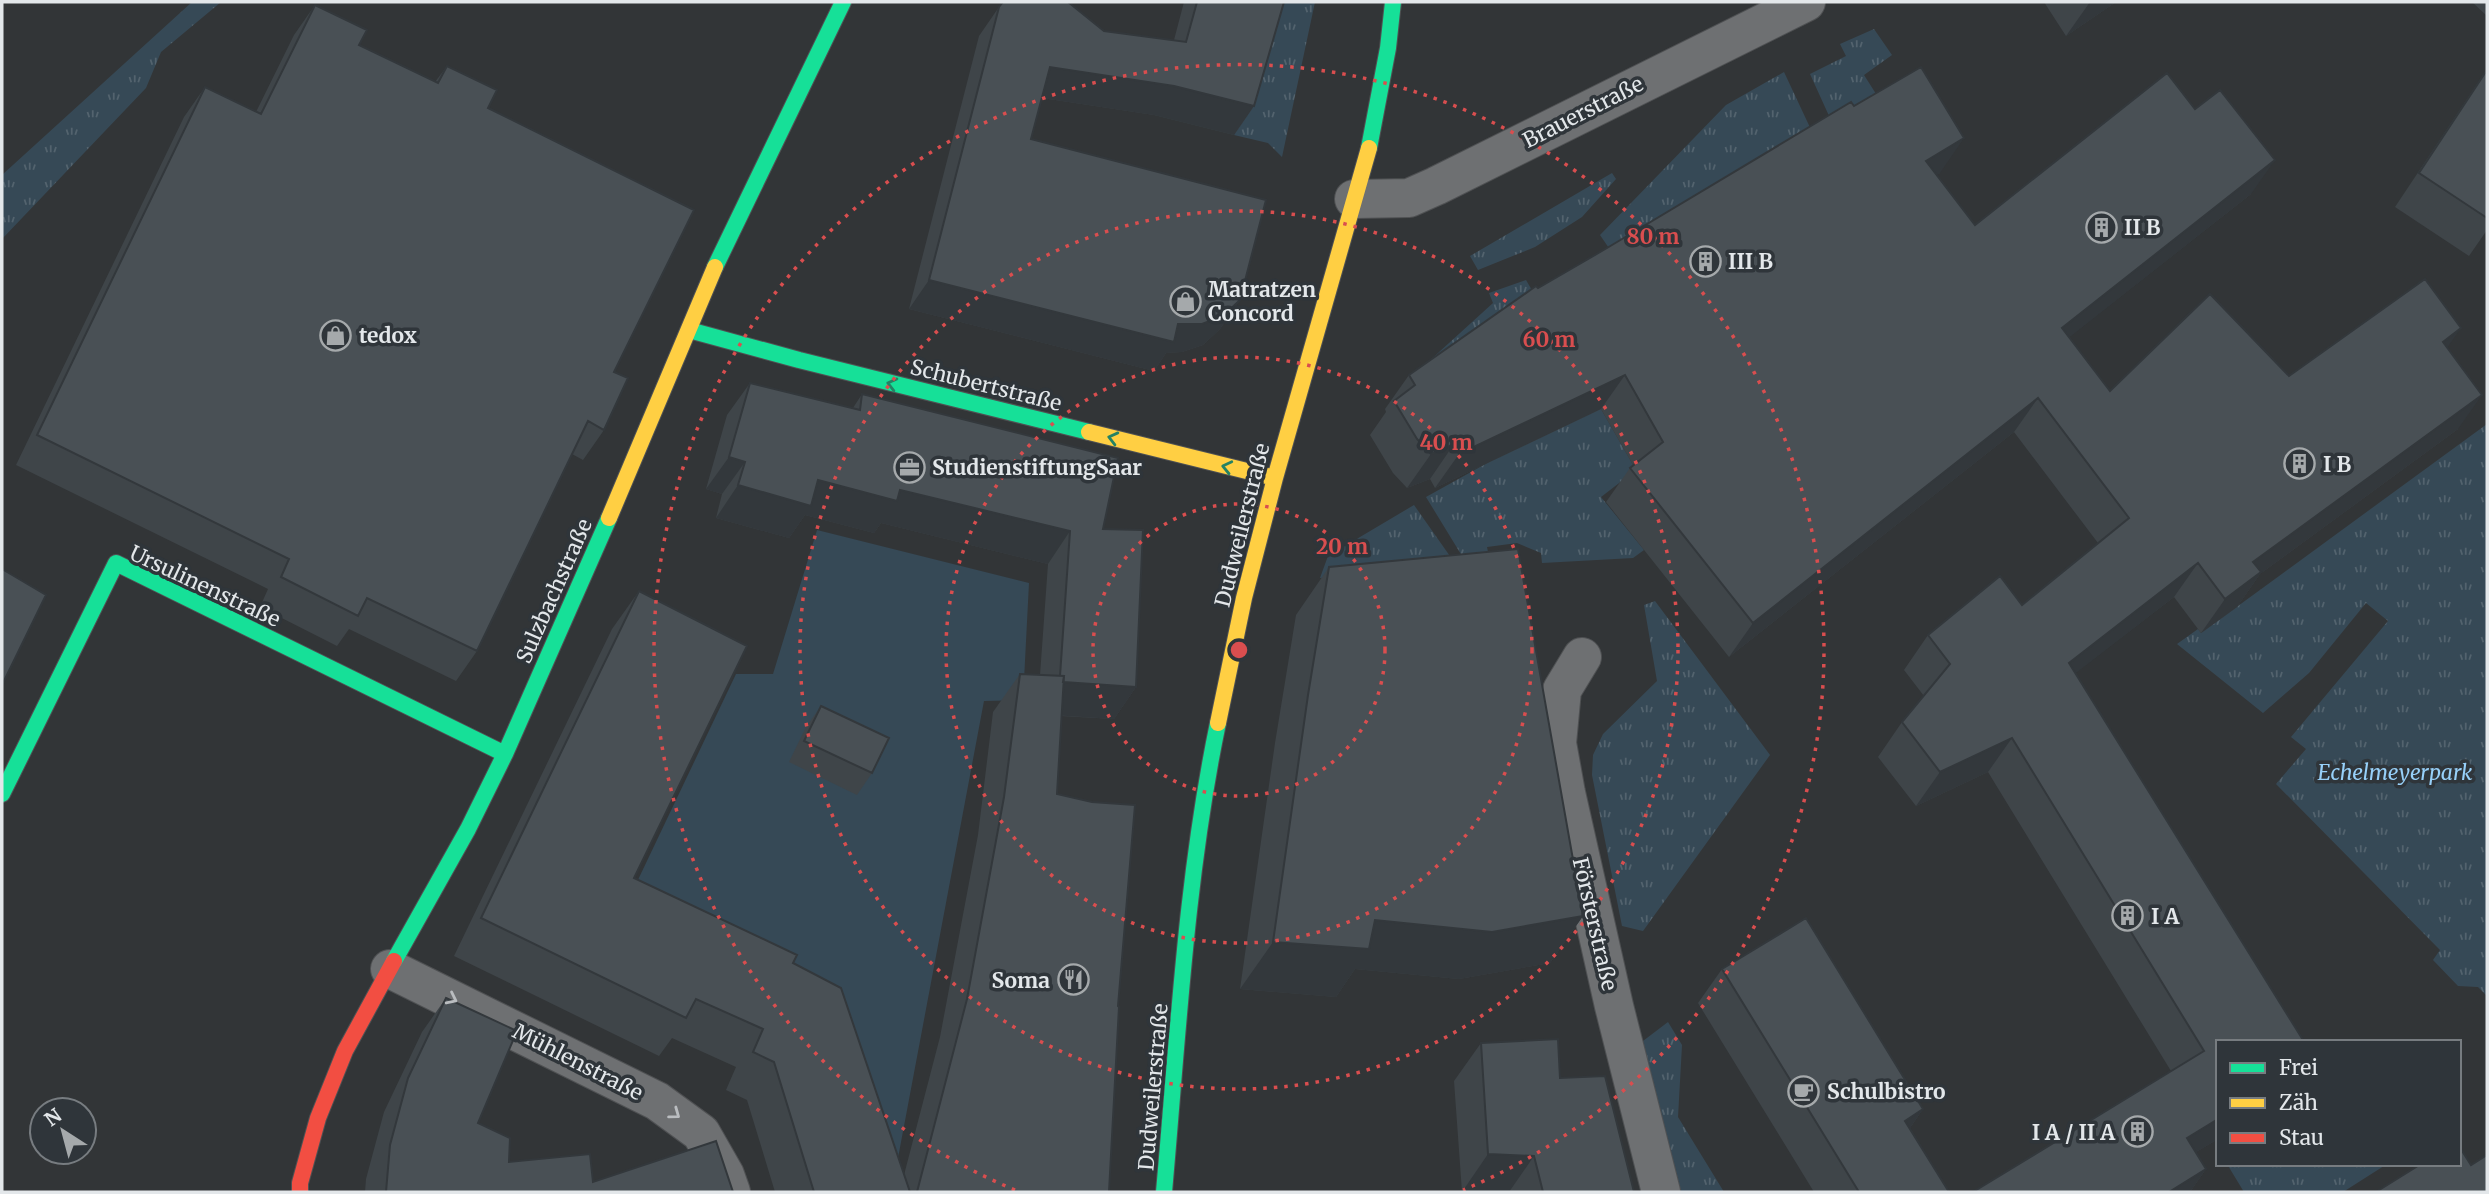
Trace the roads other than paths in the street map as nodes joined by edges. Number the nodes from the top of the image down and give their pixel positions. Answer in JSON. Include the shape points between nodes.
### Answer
{"nodes":[{"id":1,"x":844,"y":2,"type":"edge"},
{"id":2,"x":1393,"y":2,"type":"edge"},
{"id":3,"x":1806,"y":2,"type":"edge"},
{"id":4,"x":1354,"y":199,"type":"junction"},
{"id":5,"x":688,"y":330,"type":"junction"},
{"id":6,"x":1275,"y":478,"type":"junction"},
{"id":7,"x":1582,"y":657,"type":"dead end"},
{"id":8,"x":505,"y":754,"type":"junction"},
{"id":9,"x":2,"y":794,"type":"edge"},
{"id":10,"x":390,"y":969,"type":"junction"},
{"id":11,"x":300,"y":1192,"type":"edge"},
{"id":12,"x":731,"y":1192,"type":"edge"},
{"id":13,"x":1164,"y":1192,"type":"edge"},
{"id":14,"x":1661,"y":1192,"type":"edge"}],
"edges":[{"from":1,"to":5,"type":"street","name":"Sulzbachstraße","via":[[741,207]]},
{"from":2,"to":4,"type":"street","name":"Dudweilerstraße","via":[[1377,111]]},
{"from":3,"to":4,"type":"street","name":"Brauerstraße","via":[[1409,198]]},
{"from":4,"to":6,"type":"street","name":"Dudweilerstraße"},
{"from":6,"to":5,"type":"street","name":"Schubertstraße","one_way":true},
{"from":5,"to":8,"type":"street","name":"Sulzbachstraße"},
{"from":6,"to":13,"type":"street","name":"Dudweilerstraße","via":[[1206,779]]},
{"from":7,"to":14,"type":"street","name":"Försterstraße","via":[[1562,690],[1557,743],[1608,979]]},
{"from":8,"to":9,"type":"street","name":"Ursulinenstraße","via":[[116,563]]},
{"from":8,"to":10,"type":"street","name":"Sulzbachstraße"},
{"from":10,"to":11,"type":"street","name":"Sulzbachstraße","via":[[345,1051],[318,1118]]},
{"from":10,"to":12,"type":"street","name":"Mühlenstraße","one_way":true,"via":[[657,1101],[701,1133]]}]}
